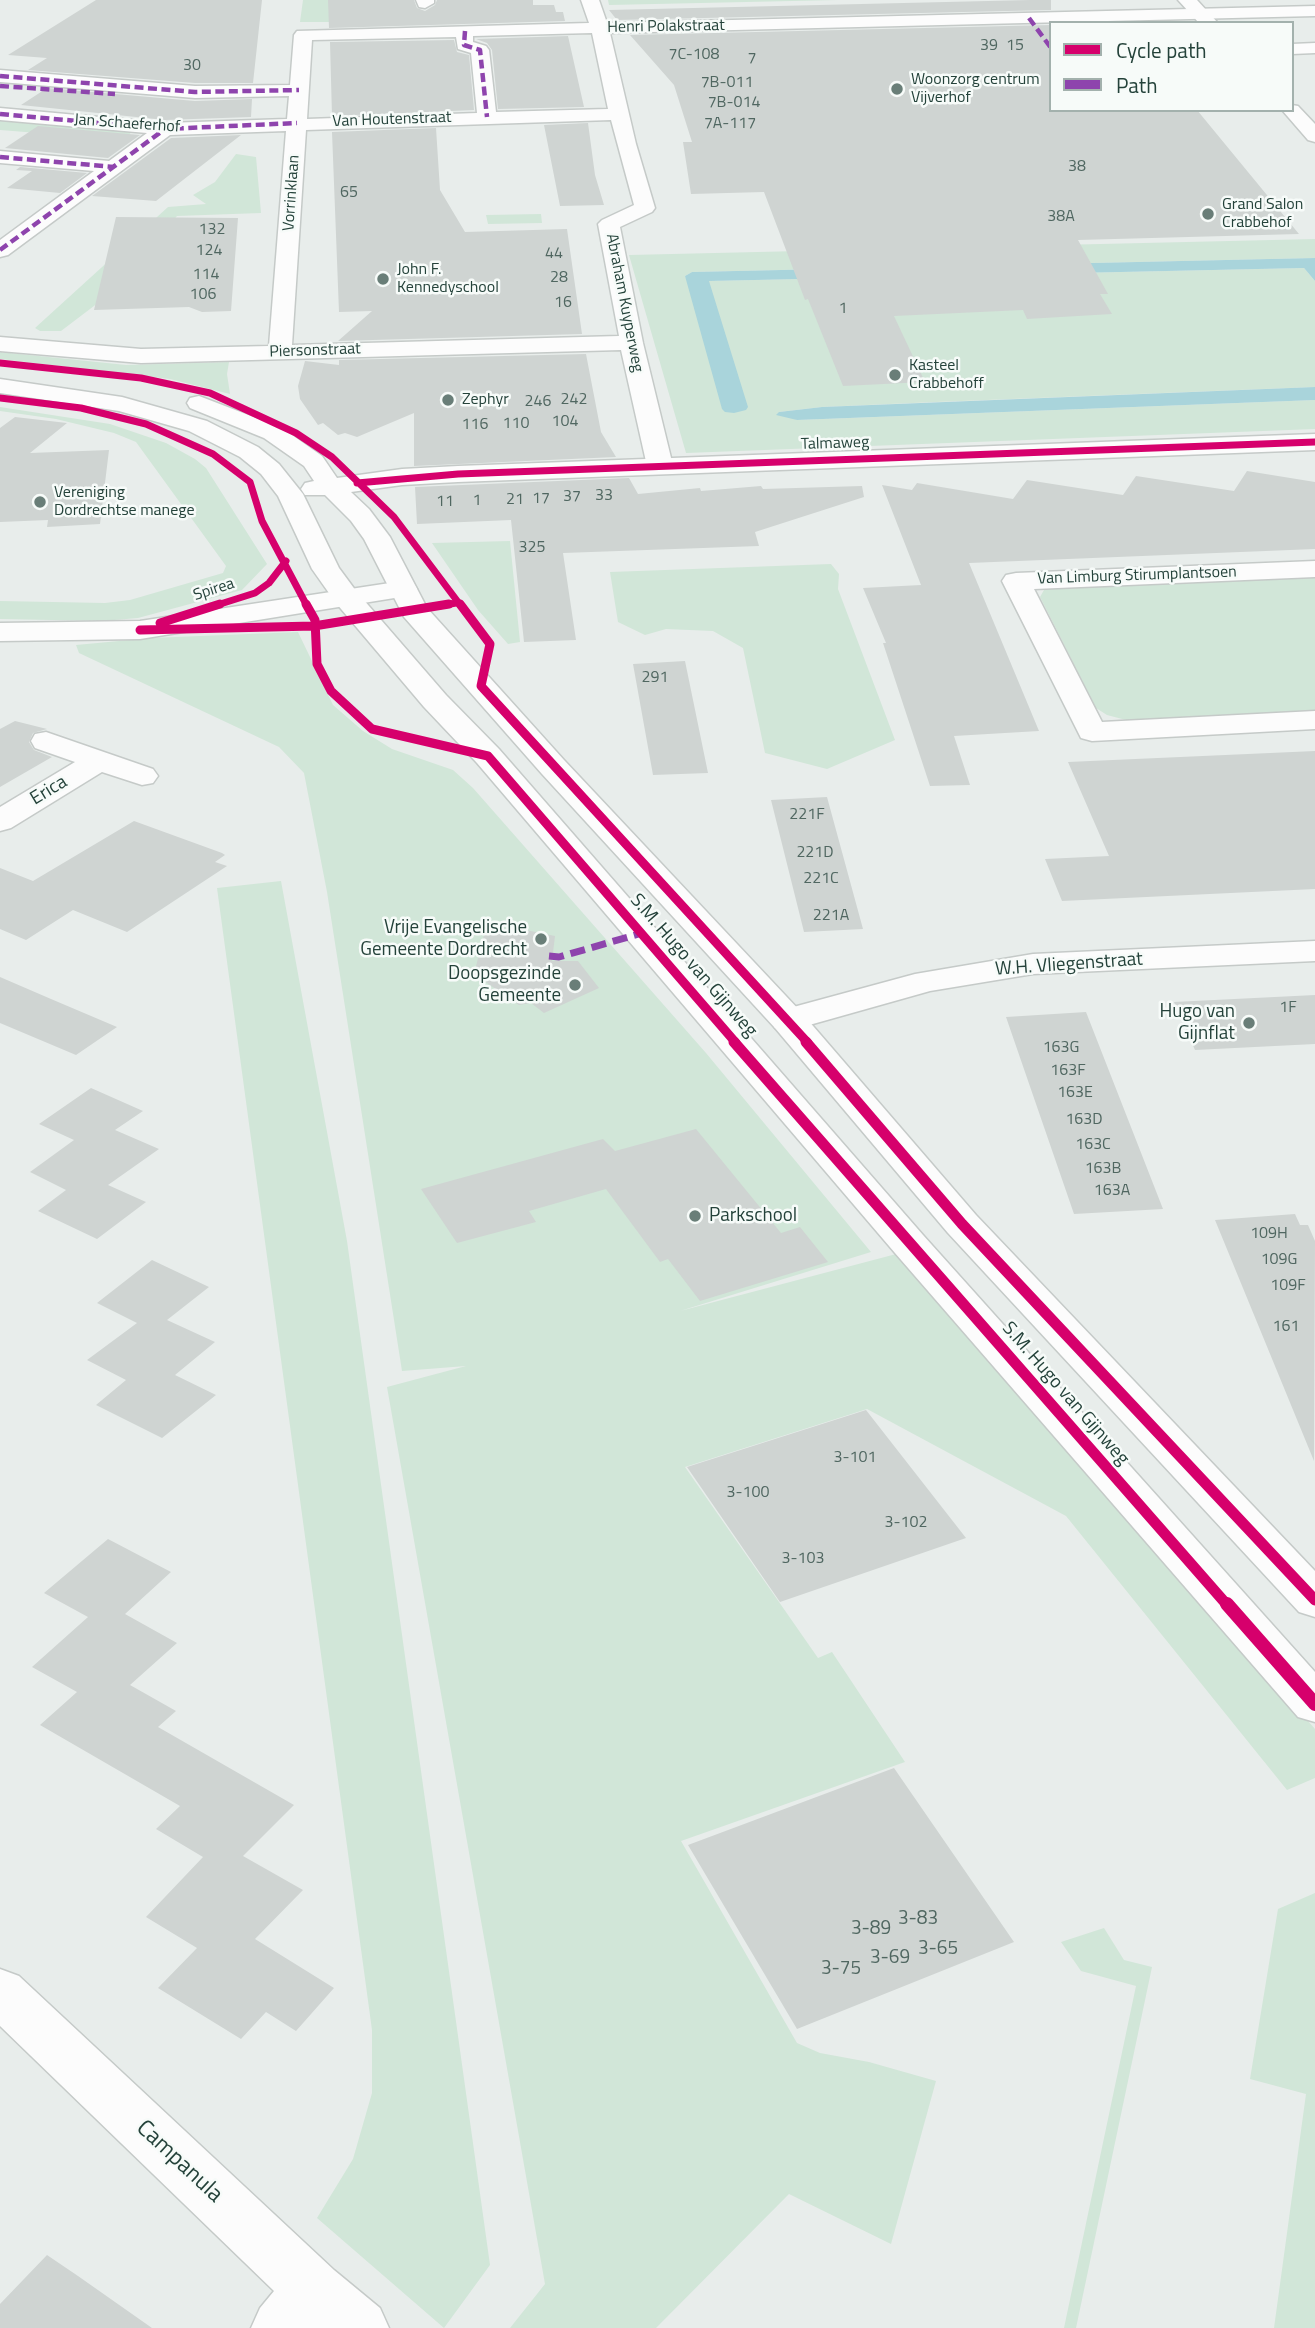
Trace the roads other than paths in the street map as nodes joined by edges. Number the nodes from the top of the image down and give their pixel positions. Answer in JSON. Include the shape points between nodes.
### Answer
{"nodes":[{"id":1,"x":590,"y":0,"type":"edge"},
{"id":2,"x":1187,"y":0,"type":"edge"},
{"id":3,"x":1315,"y":11,"type":"edge"},
{"id":4,"x":1029,"y":18,"type":"junction"},
{"id":5,"x":1205,"y":18,"type":"edge"},
{"id":6,"x":600,"y":29,"type":"junction"},
{"id":7,"x":465,"y":31,"type":"junction"},
{"id":8,"x":303,"y":35,"type":"joint"},
{"id":9,"x":1049,"y":45,"type":"edge"},
{"id":10,"x":1315,"y":48,"type":"edge"},
{"id":11,"x":1294,"y":49,"type":"edge"},
{"id":12,"x":0,"y":76,"type":"edge"},
{"id":13,"x":0,"y":86,"type":"edge"},
{"id":14,"x":299,"y":90,"type":"junction"},
{"id":15,"x":195,"y":92,"type":"junction"},
{"id":16,"x":1293,"y":112,"type":"edge"},
{"id":17,"x":0,"y":114,"type":"edge"},
{"id":18,"x":619,"y":114,"type":"junction"},
{"id":19,"x":487,"y":117,"type":"junction"},
{"id":20,"x":297,"y":123,"type":"junction"},
{"id":21,"x":164,"y":129,"type":"junction"},
{"id":22,"x":1315,"y":136,"type":"edge"},
{"id":23,"x":0,"y":157,"type":"edge"},
{"id":24,"x":114,"y":167,"type":"junction"},
{"id":25,"x":0,"y":250,"type":"edge"},
{"id":26,"x":631,"y":342,"type":"junction"},
{"id":27,"x":0,"y":344,"type":"edge"},
{"id":28,"x":280,"y":352,"type":"junction"},
{"id":29,"x":0,"y":373,"type":"edge"},
{"id":30,"x":0,"y":386,"type":"edge"},
{"id":31,"x":1315,"y":442,"type":"edge"},
{"id":32,"x":660,"y":466,"type":"junction"},
{"id":33,"x":330,"y":486,"type":"junction"},
{"id":34,"x":290,"y":494,"type":"junction"},
{"id":35,"x":1315,"y":569,"type":"edge"},
{"id":36,"x":403,"y":589,"type":"junction"},
{"id":37,"x":346,"y":597,"type":"junction"},
{"id":38,"x":0,"y":632,"type":"edge"},
{"id":39,"x":1315,"y":720,"type":"edge"},
{"id":40,"x":46,"y":741,"type":"dead end"},
{"id":41,"x":98,"y":761,"type":"junction"},
{"id":42,"x":142,"y":776,"type":"dead end"},
{"id":43,"x":0,"y":821,"type":"edge"},
{"id":44,"x":1315,"y":951,"type":"edge"},
{"id":45,"x":788,"y":1020,"type":"junction"},
{"id":46,"x":1315,"y":1600,"type":"edge"},
{"id":47,"x":1315,"y":1704,"type":"edge"},
{"id":48,"x":0,"y":1992,"type":"edge"},
{"id":49,"x":297,"y":2308,"type":"edge"},
{"id":50,"x":359,"y":2328,"type":"edge"}],
"edges":[{"from":1,"to":6,"type":"street","name":"Abraham Kuyperweg"},
{"from":2,"to":5,"type":"street"},
{"from":3,"to":5,"type":"street","name":"Henri Polakstraat"},
{"from":4,"to":5,"type":"street","name":"Henri Polakstraat"},
{"from":4,"to":6,"type":"street","name":"Henri Polakstraat"},
{"from":4,"to":9,"type":"street"},
{"from":6,"to":7,"type":"street","name":"Henri Polakstraat"},
{"from":6,"to":18,"type":"street","name":"Abraham Kuyperweg"},
{"from":7,"to":8,"type":"street","name":"Henri Polakstraat"},
{"from":7,"to":19,"type":"street","via":[[464,45],[480,50]]},
{"from":8,"to":14,"type":"street","name":"Vorrinklaan"},
{"from":10,"to":11,"type":"street"},
{"from":12,"to":15,"type":"street","name":"Jan Schaeferhof"},
{"from":13,"to":15,"type":"street","name":"Jan Schaeferhof","via":[[142,96]]},
{"from":14,"to":15,"type":"street","name":"Jan Schaeferhof"},
{"from":14,"to":20,"type":"street","name":"Vorrinklaan"},
{"from":16,"to":22,"type":"street"},
{"from":17,"to":21,"type":"street","name":"Jan Schaeferhof"},
{"from":18,"to":19,"type":"street","name":"Van Houtenstraat"},
{"from":18,"to":26,"type":"street","name":"Abraham Kuyperweg","via":[[645,208],[609,224]]},
{"from":19,"to":20,"type":"street","name":"Van Houtenstraat"},
{"from":20,"to":21,"type":"street","name":"Jan Schaeferhof"},
{"from":20,"to":28,"type":"street","name":"Vorrinklaan"},
{"from":21,"to":24,"type":"street"},
{"from":23,"to":24,"type":"street"},
{"from":24,"to":25,"type":"street"},
{"from":26,"to":28,"type":"street","name":"Piersonstraat"},
{"from":26,"to":32,"type":"street","name":"Abraham Kuyperweg"},
{"from":27,"to":28,"type":"street","name":"Piersonstraat","via":[[141,356]]},
{"from":29,"to":33,"type":"street","name":"S.M. Hugo van Gijnweg","via":[[150,390],[189,399],[273,433],[313,461]]},
{"from":30,"to":34,"type":"street","name":"S.M. Hugo van Gijnweg","via":[[122,404],[198,426],[249,452],[270,468]]},
{"from":31,"to":32,"type":"street","name":"Talmaweg"},
{"from":32,"to":33,"type":"street","name":"Talmaweg","via":[[458,474]]},
{"from":33,"to":34,"type":"street","name":"Talmaweg"},
{"from":33,"to":36,"type":"street","name":"S.M. Hugo van Gijnweg","via":[[377,537]]},
{"from":34,"to":37,"type":"street","name":"S.M. Hugo van Gijnweg","via":[[326,569]]},
{"from":35,"to":39,"type":"street","name":"Van Limburg Stirumplantsoen","via":[[1016,581],[1092,732]]},
{"from":36,"to":37,"type":"street","name":"Spirea"},
{"from":36,"to":45,"type":"street","name":"S.M. Hugo van Gijnweg","via":[[420,617],[553,766]]},
{"from":37,"to":38,"type":"street","name":"Spirea","via":[[140,630]]},
{"from":37,"to":47,"type":"street","name":"S.M. Hugo van Gijnweg"},
{"from":40,"to":41,"type":"street","name":"Erica"},
{"from":41,"to":42,"type":"street","name":"Erica"},
{"from":41,"to":43,"type":"street","name":"Erica"},
{"from":44,"to":45,"type":"street","name":"W.H. Vliegenstraat","via":[[1033,964],[928,981]]},
{"from":45,"to":46,"type":"street","name":"S.M. Hugo van Gijnweg","via":[[962,1224]]},
{"from":48,"to":49,"type":"street","name":"Campanula"},
{"from":49,"to":50,"type":"street","name":"Campanula"}]}
